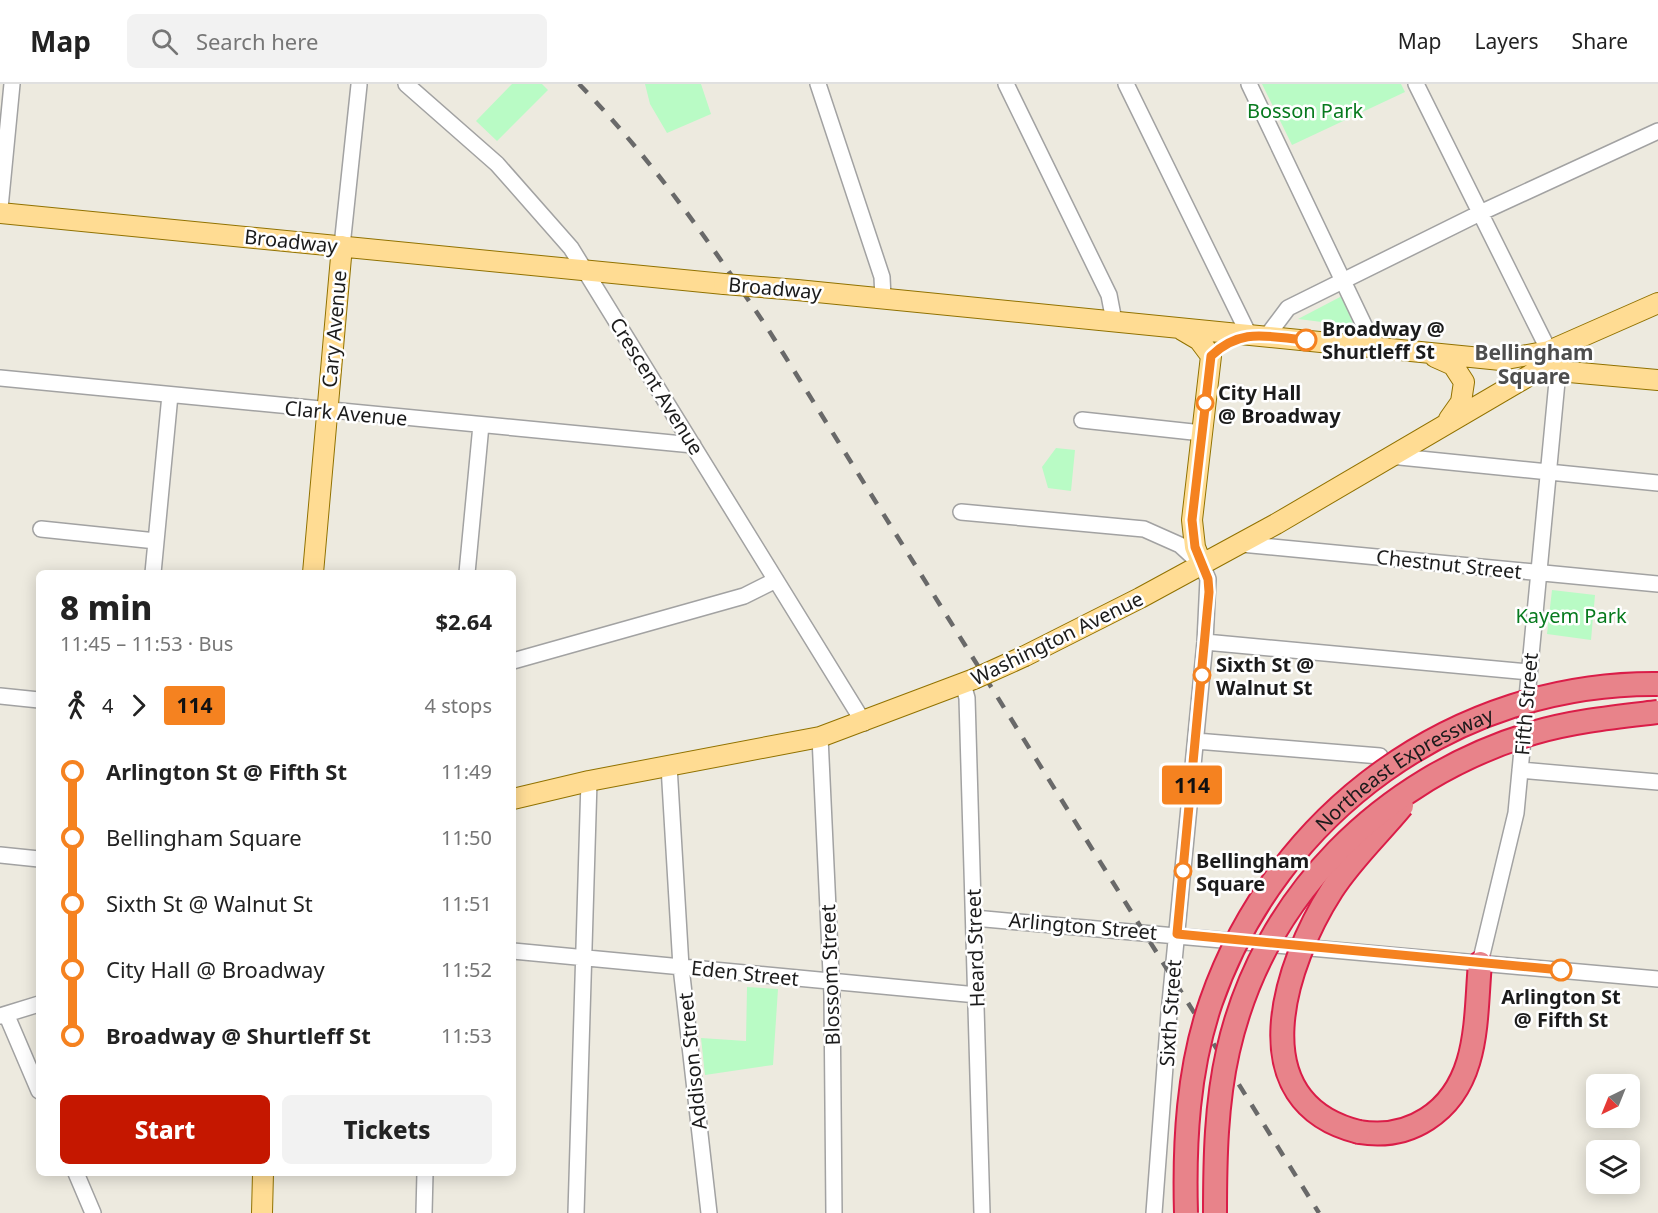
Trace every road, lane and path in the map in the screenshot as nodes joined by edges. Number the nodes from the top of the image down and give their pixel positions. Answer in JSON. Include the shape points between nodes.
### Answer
{"nodes":[{"id":1,"x":12,"y":84,"type":"edge"},
{"id":2,"x":358,"y":84,"type":"edge"},
{"id":3,"x":406,"y":84,"type":"edge"},
{"id":4,"x":818,"y":84,"type":"edge"},
{"id":5,"x":1006,"y":84,"type":"edge"},
{"id":6,"x":1126,"y":84,"type":"edge"},
{"id":7,"x":1249,"y":84,"type":"edge"},
{"id":8,"x":1416,"y":84,"type":"edge"},
{"id":9,"x":1658,"y":131,"type":"edge"},
{"id":10,"x":0,"y":208,"type":"edge"},
{"id":11,"x":0,"y":213,"type":"edge"},
{"id":12,"x":1480,"y":213,"type":"junction"},
{"id":13,"x":342,"y":246,"type":"junction"},
{"id":14,"x":586,"y":271,"type":"junction"},
{"id":15,"x":1344,"y":280,"type":"junction"},
{"id":16,"x":883,"y":298,"type":"junction"},
{"id":17,"x":1658,"y":303,"type":"edge"},
{"id":18,"x":1113,"y":321,"type":"junction"},
{"id":19,"x":1173,"y":328,"type":"junction"},
{"id":20,"x":1258,"y":336,"type":"junction"},
{"id":21,"x":1376,"y":348,"type":"junction"},
{"id":22,"x":1549,"y":351,"type":"junction"},
{"id":23,"x":1424,"y":353,"type":"junction"},
{"id":24,"x":1211,"y":356,"type":"junction"},
{"id":25,"x":1558,"y":370,"type":"junction"},
{"id":26,"x":0,"y":378,"type":"edge"},
{"id":27,"x":1658,"y":380,"type":"edge"},
{"id":28,"x":170,"y":395,"type":"junction"},
{"id":29,"x":327,"y":411,"type":"junction"},
{"id":30,"x":1082,"y":420,"type":"dead end"},
{"id":31,"x":1446,"y":423,"type":"junction"},
{"id":32,"x":481,"y":425,"type":"junction"},
{"id":33,"x":1202,"y":433,"type":"junction"},
{"id":34,"x":693,"y":445,"type":"junction"},
{"id":35,"x":1390,"y":456,"type":"junction"},
{"id":36,"x":1547,"y":472,"type":"junction"},
{"id":37,"x":1658,"y":483,"type":"edge"},
{"id":38,"x":961,"y":512,"type":"dead end"},
{"id":39,"x":41,"y":529,"type":"dead end"},
{"id":40,"x":156,"y":541,"type":"junction"},
{"id":41,"x":1241,"y":544,"type":"junction"},
{"id":42,"x":1202,"y":565,"type":"junction"},
{"id":43,"x":153,"y":570,"type":"edge"},
{"id":44,"x":313,"y":570,"type":"edge"},
{"id":45,"x":467,"y":570,"type":"edge"},
{"id":46,"x":1538,"y":572,"type":"junction"},
{"id":47,"x":776,"y":580,"type":"junction"},
{"id":48,"x":1658,"y":584,"type":"edge"},
{"id":49,"x":1205,"y":642,"type":"junction"},
{"id":50,"x":516,"y":660,"type":"edge"},
{"id":51,"x":1529,"y":672,"type":"junction"},
{"id":52,"x":969,"y":682,"type":"junction"},
{"id":53,"x":1658,"y":684,"type":"edge"},
{"id":54,"x":0,"y":696,"type":"edge"},
{"id":55,"x":36,"y":700,"type":"edge"},
{"id":56,"x":1658,"y":712,"type":"edge"},
{"id":57,"x":864,"y":723,"type":"junction"},
{"id":58,"x":820,"y":737,"type":"junction"},
{"id":59,"x":1196,"y":741,"type":"junction"},
{"id":60,"x":1380,"y":756,"type":"dead end"},
{"id":61,"x":669,"y":766,"type":"junction"},
{"id":62,"x":1520,"y":770,"type":"junction"},
{"id":63,"x":589,"y":781,"type":"junction"},
{"id":64,"x":1658,"y":782,"type":"edge"},
{"id":65,"x":1422,"y":783,"type":"junction"},
{"id":66,"x":516,"y":798,"type":"edge"},
{"id":67,"x":0,"y":855,"type":"edge"},
{"id":68,"x":36,"y":859,"type":"edge"},
{"id":69,"x":974,"y":918,"type":"junction"},
{"id":70,"x":1177,"y":934,"type":"junction"},
{"id":71,"x":516,"y":951,"type":"edge"},
{"id":72,"x":585,"y":958,"type":"junction"},
{"id":73,"x":1480,"y":963,"type":"junction"},
{"id":74,"x":681,"y":967,"type":"junction"},
{"id":75,"x":1658,"y":979,"type":"edge"},
{"id":76,"x":831,"y":981,"type":"junction"},
{"id":77,"x":977,"y":995,"type":"junction"},
{"id":78,"x":36,"y":1005,"type":"edge"},
{"id":79,"x":4,"y":1016,"type":"edge"},
{"id":80,"x":36,"y":1085,"type":"edge"},
{"id":81,"x":76,"y":1176,"type":"edge"},
{"id":82,"x":263,"y":1176,"type":"edge"},
{"id":83,"x":425,"y":1176,"type":"edge"},
{"id":84,"x":93,"y":1213,"type":"edge"},
{"id":85,"x":262,"y":1213,"type":"edge"},
{"id":86,"x":424,"y":1213,"type":"edge"},
{"id":87,"x":576,"y":1213,"type":"edge"},
{"id":88,"x":709,"y":1213,"type":"edge"},
{"id":89,"x":834,"y":1213,"type":"edge"},
{"id":90,"x":982,"y":1213,"type":"edge"},
{"id":91,"x":1154,"y":1213,"type":"edge"},
{"id":92,"x":1186,"y":1213,"type":"edge"},
{"id":93,"x":1215,"y":1213,"type":"edge"}],
"edges":[{"from":1,"to":10,"type":"street"},
{"from":2,"to":13,"type":"street","name":"Cary Avenue"},
{"from":3,"to":14,"type":"street","name":"Crescent Avenue","via":[[513,180]]},
{"from":4,"to":16,"type":"street","via":[[882,277]]},
{"from":5,"to":18,"type":"street","via":[[1109,295]]},
{"from":6,"to":20,"type":"street"},
{"from":7,"to":15,"type":"street"},
{"from":8,"to":12,"type":"street"},
{"from":9,"to":12,"type":"street"},
{"from":11,"to":13,"type":"main road","name":"Broadway"},
{"from":12,"to":15,"type":"street"},
{"from":12,"to":22,"type":"street"},
{"from":13,"to":14,"type":"main road","name":"Broadway"},
{"from":13,"to":29,"type":"main road","name":"Cary Avenue"},
{"from":14,"to":16,"type":"main road","name":"Broadway","bridge":true},
{"from":14,"to":34,"type":"street","name":"Crescent Avenue"},
{"from":15,"to":20,"type":"street","via":[[1288,308]]},
{"from":15,"to":21,"type":"street"},
{"from":16,"to":18,"type":"main road","name":"Broadway"},
{"from":17,"to":22,"type":"main road","name":"Broadway"},
{"from":18,"to":19,"type":"main road","name":"Broadway"},
{"from":19,"to":20,"type":"main road","name":"Broadway"},
{"from":19,"to":24,"type":"main road","via":[[1199,340]]},
{"from":20,"to":21,"type":"main road","name":"Broadway"},
{"from":20,"to":24,"type":"main road","via":[[1227,343]]},
{"from":21,"to":23,"type":"main road","name":"Broadway"},
{"from":22,"to":23,"type":"main road","name":"Broadway","via":[[1501,360]]},
{"from":23,"to":31,"type":"main road","via":[[1453,365],[1464,382],[1461,402]]},
{"from":24,"to":33,"type":"main road"},
{"from":25,"to":27,"type":"main road"},
{"from":25,"to":31,"type":"main road","name":"Washington Avenue","via":[[1522,378]]},
{"from":25,"to":36,"type":"street","name":"Fifth Street"},
{"from":26,"to":28,"type":"street","name":"Clark Avenue"},
{"from":28,"to":29,"type":"street","name":"Clark Avenue"},
{"from":28,"to":40,"type":"street"},
{"from":29,"to":32,"type":"street","name":"Clark Avenue"},
{"from":29,"to":44,"type":"main road","name":"Cary Avenue"},
{"from":30,"to":33,"type":"street"},
{"from":31,"to":35,"type":"main road","name":"Washington Avenue"},
{"from":32,"to":34,"type":"street","name":"Clark Avenue"},
{"from":32,"to":45,"type":"street"},
{"from":33,"to":42,"type":"main road","via":[[1192,528]]},
{"from":34,"to":47,"type":"street","name":"Crescent Avenue"},
{"from":35,"to":36,"type":"street"},
{"from":35,"to":41,"type":"main road","name":"Washington Avenue"},
{"from":36,"to":37,"type":"street"},
{"from":36,"to":46,"type":"street","name":"Fifth Street"},
{"from":38,"to":42,"type":"street","via":[[1144,528],[1180,545]]},
{"from":39,"to":40,"type":"street"},
{"from":40,"to":43,"type":"street"},
{"from":41,"to":42,"type":"main road","name":"Washington Avenue"},
{"from":41,"to":46,"type":"street","name":"Chestnut Street"},
{"from":42,"to":49,"type":"street","name":"Sixth Street","via":[[1209,585]]},
{"from":42,"to":52,"type":"main road","name":"Washington Avenue","bridge":true},
{"from":46,"to":48,"type":"street","name":"Chestnut Street"},
{"from":46,"to":51,"type":"street","name":"Fifth Street"},
{"from":47,"to":50,"type":"street","via":[[744,596]]},
{"from":47,"to":57,"type":"street","name":"Crescent Avenue"},
{"from":49,"to":51,"type":"street"},
{"from":49,"to":59,"type":"street","name":"Sixth Street"},
{"from":51,"to":62,"type":"street","name":"Fifth Street"},
{"from":52,"to":57,"type":"main road","name":"Washington Avenue"},
{"from":52,"to":69,"type":"street","name":"Heard Street"},
{"from":53,"to":92,"type":"highway","name":"Northeast Expressway","bridge":true,"via":[[1561,693],[1460,725],[1381,771],[1306,839],[1250,915],[1210,1003],[1189,1104]]},
{"from":54,"to":55,"type":"street"},
{"from":56,"to":65,"type":"highway","name":"Northeast Expressway","bridge":true,"via":[[1536,733],[1483,752]]},
{"from":57,"to":58,"type":"main road","name":"Washington Avenue"},
{"from":58,"to":61,"type":"main road","name":"Washington Avenue"},
{"from":58,"to":76,"type":"street","name":"Blossom Street"},
{"from":59,"to":60,"type":"street"},
{"from":59,"to":70,"type":"street","name":"Sixth Street"},
{"from":61,"to":63,"type":"main road","name":"Washington Avenue"},
{"from":61,"to":74,"type":"street","name":"Addison Street"},
{"from":62,"to":64,"type":"street"},
{"from":62,"to":73,"type":"street","name":"Fifth Street","via":[[1511,841]]},
{"from":63,"to":66,"type":"main road","name":"Washington Avenue"},
{"from":63,"to":72,"type":"street"},
{"from":65,"to":73,"type":"highway","bridge":true,"via":[[1359,854],[1325,902],[1300,952],[1281,1033],[1283,1055],[1295,1088],[1322,1116],[1359,1132],[1390,1132],[1417,1125],[1437,1112],[1457,1090],[1471,1054]]},
{"from":65,"to":93,"type":"highway","name":"Northeast Expressway","bridge":true,"via":[[1375,815],[1332,855],[1300,893],[1262,957],[1235,1026],[1224,1074],[1217,1125]]},
{"from":67,"to":68,"type":"street"},
{"from":69,"to":70,"type":"street","name":"Arlington Street"},
{"from":69,"to":77,"type":"street","name":"Heard Street"},
{"from":70,"to":73,"type":"street","name":"Arlington Street"},
{"from":70,"to":91,"type":"street","name":"Sixth Street"},
{"from":71,"to":72,"type":"street","name":"Eden Street"},
{"from":72,"to":74,"type":"street","name":"Eden Street"},
{"from":72,"to":87,"type":"street"},
{"from":73,"to":75,"type":"street","name":"Arlington Street"},
{"from":74,"to":76,"type":"street","name":"Eden Street"},
{"from":74,"to":88,"type":"street","name":"Addison Street"},
{"from":76,"to":77,"type":"street","name":"Eden Street"},
{"from":76,"to":89,"type":"street","name":"Blossom Street"},
{"from":77,"to":90,"type":"street","name":"Heard Street"},
{"from":78,"to":79,"type":"street"},
{"from":79,"to":80,"type":"street"},
{"from":81,"to":84,"type":"street"},
{"from":82,"to":85,"type":"main road"},
{"from":83,"to":86,"type":"street"}]}
